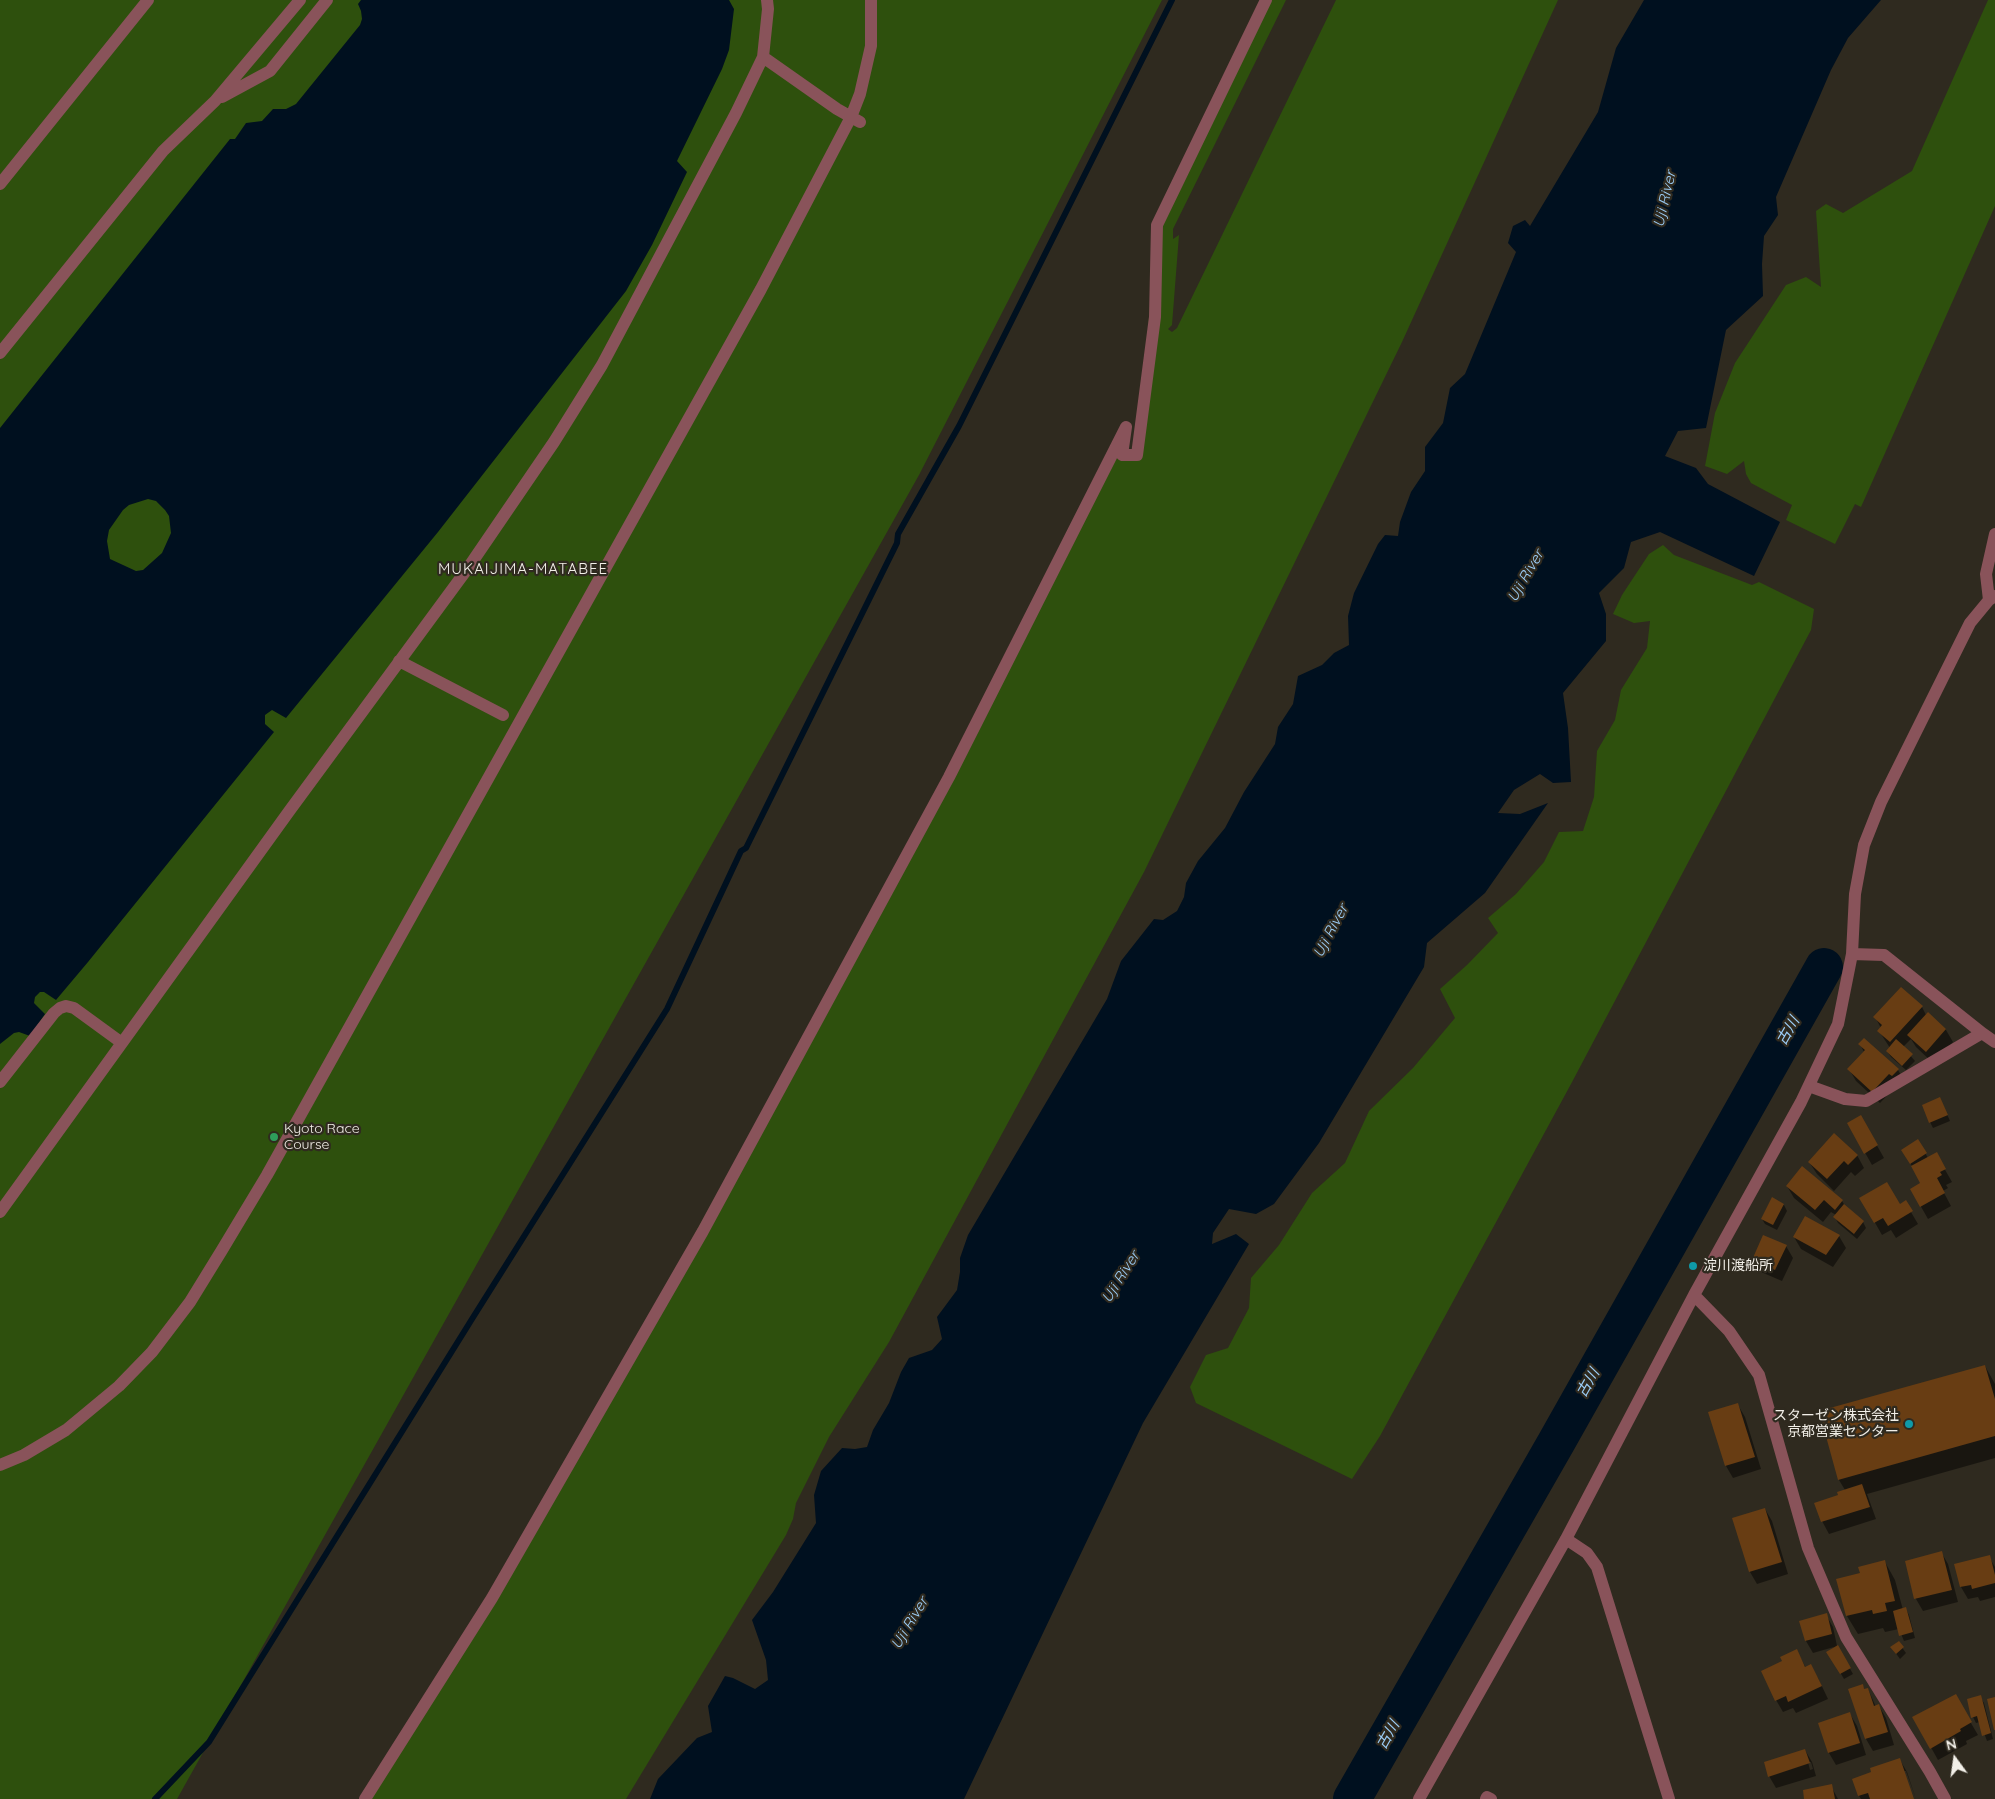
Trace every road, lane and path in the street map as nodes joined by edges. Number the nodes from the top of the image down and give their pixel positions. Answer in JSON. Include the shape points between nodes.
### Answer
{"nodes":[{"id":1,"x":148,"y":0,"type":"edge"},
{"id":2,"x":300,"y":0,"type":"edge"},
{"id":3,"x":327,"y":0,"type":"edge"},
{"id":4,"x":767,"y":0,"type":"edge"},
{"id":5,"x":871,"y":0,"type":"edge"},
{"id":6,"x":1266,"y":0,"type":"edge"},
{"id":7,"x":762,"y":57,"type":"junction"},
{"id":8,"x":215,"y":101,"type":"junction"},
{"id":9,"x":855,"y":119,"type":"junction"},
{"id":10,"x":0,"y":184,"type":"edge"},
{"id":11,"x":0,"y":353,"type":"edge"},
{"id":12,"x":1995,"y":534,"type":"edge"},
{"id":13,"x":1992,"y":598,"type":"edge"},
{"id":14,"x":399,"y":661,"type":"junction"},
{"id":15,"x":503,"y":715,"type":"dead end"},
{"id":16,"x":1852,"y":954,"type":"junction"},
{"id":17,"x":1982,"y":1033,"type":"junction"},
{"id":18,"x":1995,"y":1042,"type":"edge"},
{"id":19,"x":122,"y":1043,"type":"junction"},
{"id":20,"x":0,"y":1082,"type":"edge"},
{"id":21,"x":1809,"y":1086,"type":"junction"},
{"id":22,"x":0,"y":1212,"type":"edge"},
{"id":23,"x":1694,"y":1295,"type":"junction"},
{"id":24,"x":0,"y":1465,"type":"edge"},
{"id":25,"x":1566,"y":1539,"type":"junction"},
{"id":26,"x":365,"y":1799,"type":"edge"},
{"id":27,"x":1419,"y":1799,"type":"edge"},
{"id":28,"x":1486,"y":1799,"type":"edge"},
{"id":29,"x":1491,"y":1799,"type":"edge"},
{"id":30,"x":1669,"y":1799,"type":"edge"},
{"id":31,"x":1945,"y":1799,"type":"edge"}],
"edges":[{"from":1,"to":10,"type":"street"},
{"from":2,"to":8,"type":"street"},
{"from":3,"to":8,"type":"street","via":[[270,71]]},
{"from":4,"to":7,"type":"street"},
{"from":5,"to":9,"type":"street","via":[[871,46]]},
{"from":6,"to":26,"type":"street","via":[[1157,225],[1155,317],[1137,455],[1122,455],[1126,427],[949,777],[703,1231],[492,1598]]},
{"from":7,"to":9,"type":"street"},
{"from":7,"to":14,"type":"street","via":[[736,113],[602,365],[468,568]]},
{"from":8,"to":11,"type":"street","via":[[163,152]]},
{"from":9,"to":24,"type":"street","via":[[267,1175],[190,1302],[152,1352],[119,1386],[66,1430]]},
{"from":12,"to":13,"type":"street","via":[[1986,574]]},
{"from":13,"to":16,"type":"street","via":[[1970,623],[1881,802],[1864,845],[1855,894]]},
{"from":14,"to":15,"type":"street"},
{"from":14,"to":19,"type":"street"},
{"from":16,"to":17,"type":"street","via":[[1884,955]]},
{"from":16,"to":21,"type":"street","via":[[1838,1024]]},
{"from":17,"to":18,"type":"street"},
{"from":17,"to":21,"type":"street","via":[[1866,1101],[1844,1099]]},
{"from":19,"to":20,"type":"street","via":[[74,1008],[66,1006],[54,1013]]},
{"from":19,"to":22,"type":"street"},
{"from":21,"to":23,"type":"street"},
{"from":23,"to":25,"type":"street"},
{"from":23,"to":31,"type":"street","via":[[1729,1331],[1759,1375],[1808,1548],[1846,1637]]},
{"from":25,"to":27,"type":"street"},
{"from":25,"to":30,"type":"street","via":[[1587,1553],[1597,1567]]},
{"from":28,"to":29,"type":"street"}]}
